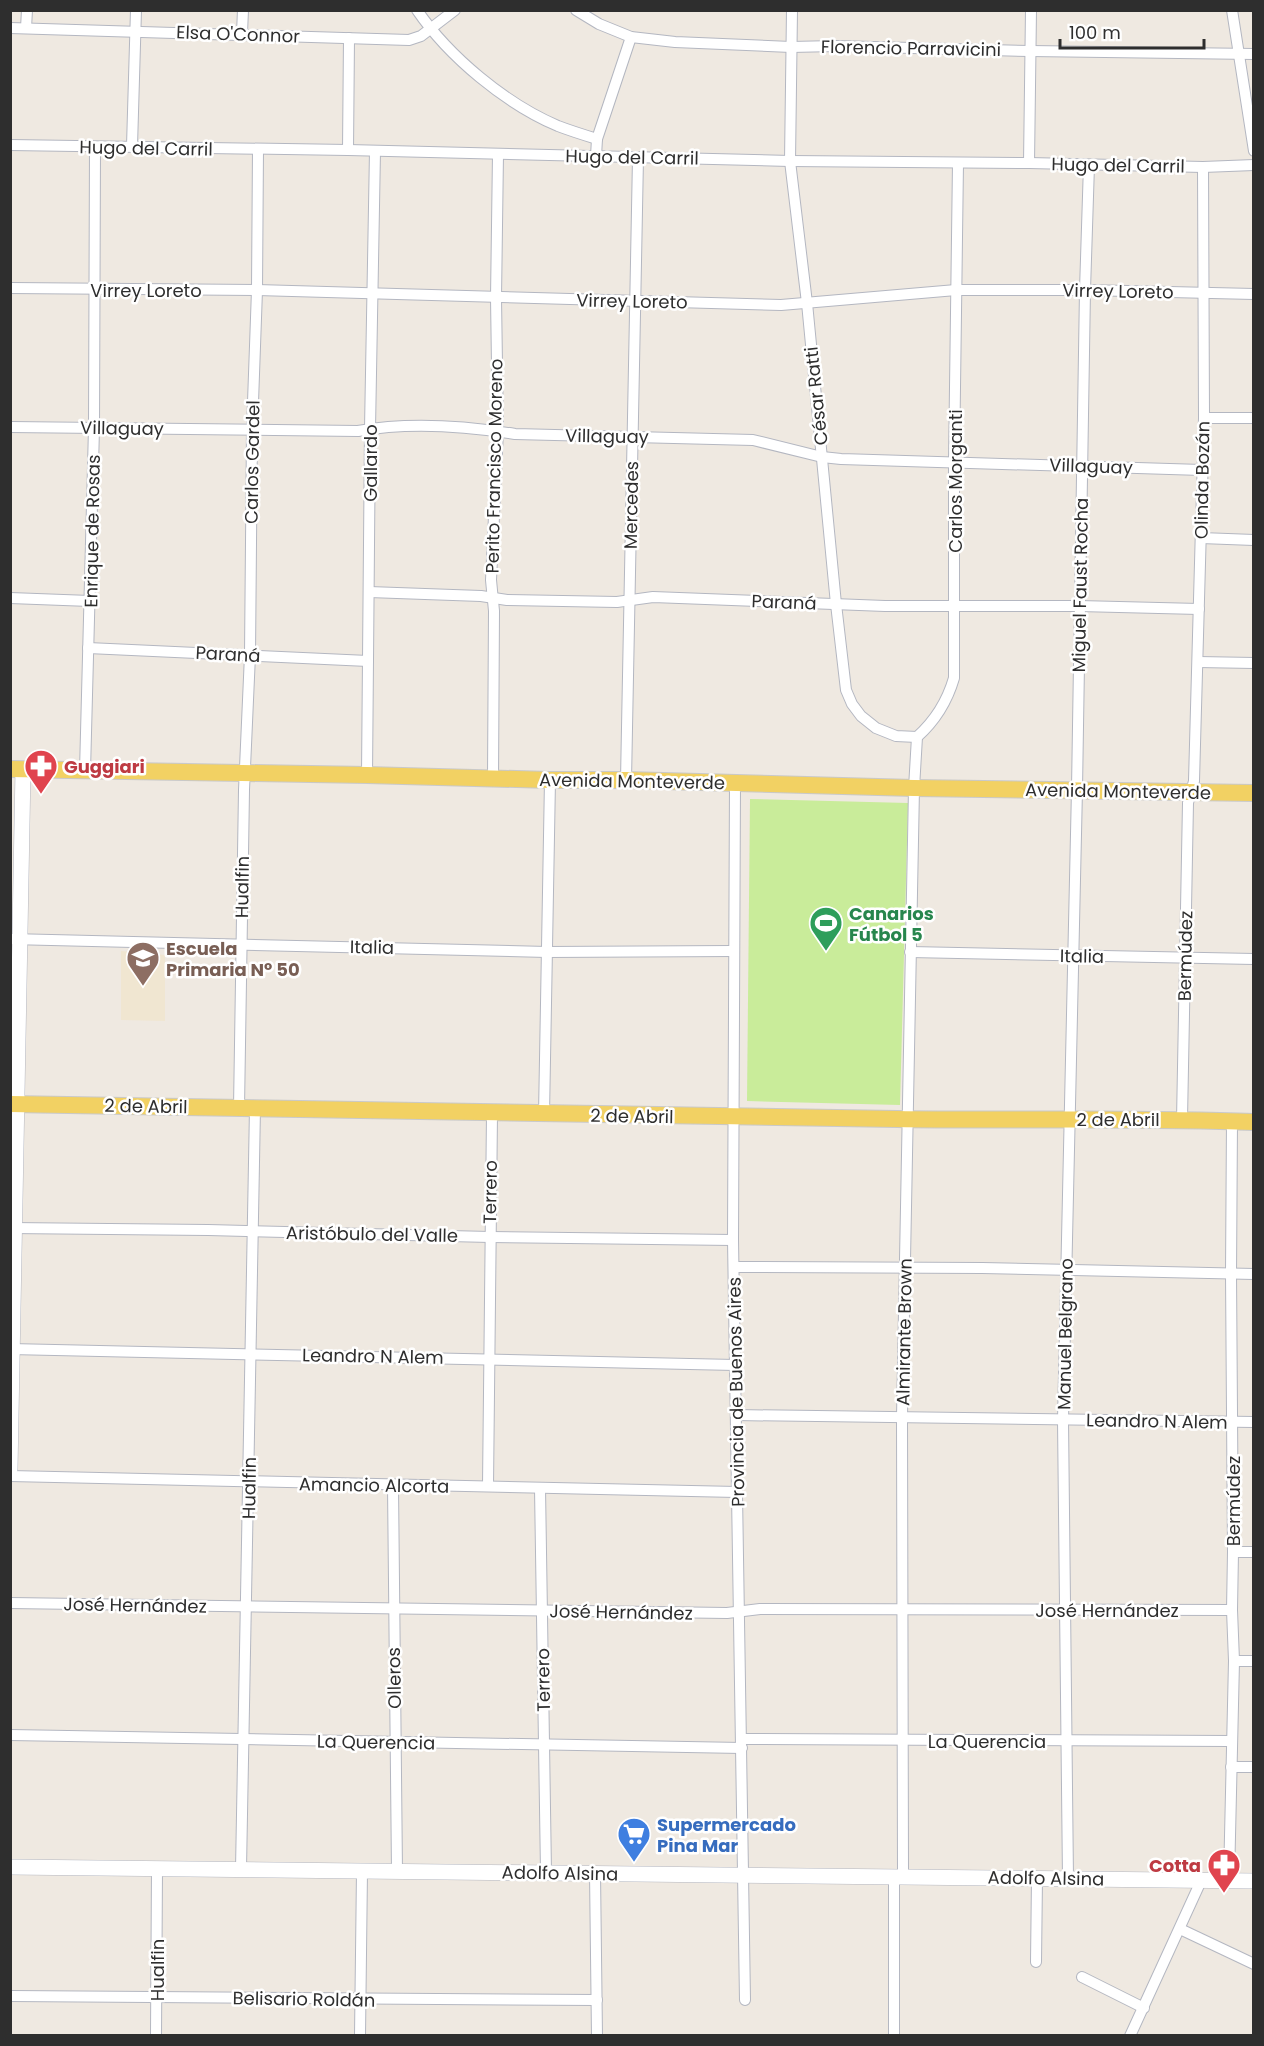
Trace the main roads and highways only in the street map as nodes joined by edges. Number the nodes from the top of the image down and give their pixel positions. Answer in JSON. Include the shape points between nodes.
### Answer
{"nodes":[{"id":1,"x":16,"y":769,"type":"edge"},
{"id":2,"x":1254,"y":793,"type":"edge"},
{"id":3,"x":14,"y":1104,"type":"edge"},
{"id":4,"x":1254,"y":1122,"type":"edge"}],
"edges":[{"from":1,"to":2,"type":"main road","name":"Avenida Monteverde"},
{"from":3,"to":4,"type":"main road","name":"2 de Abril","via":[[544,1115]]}]}
